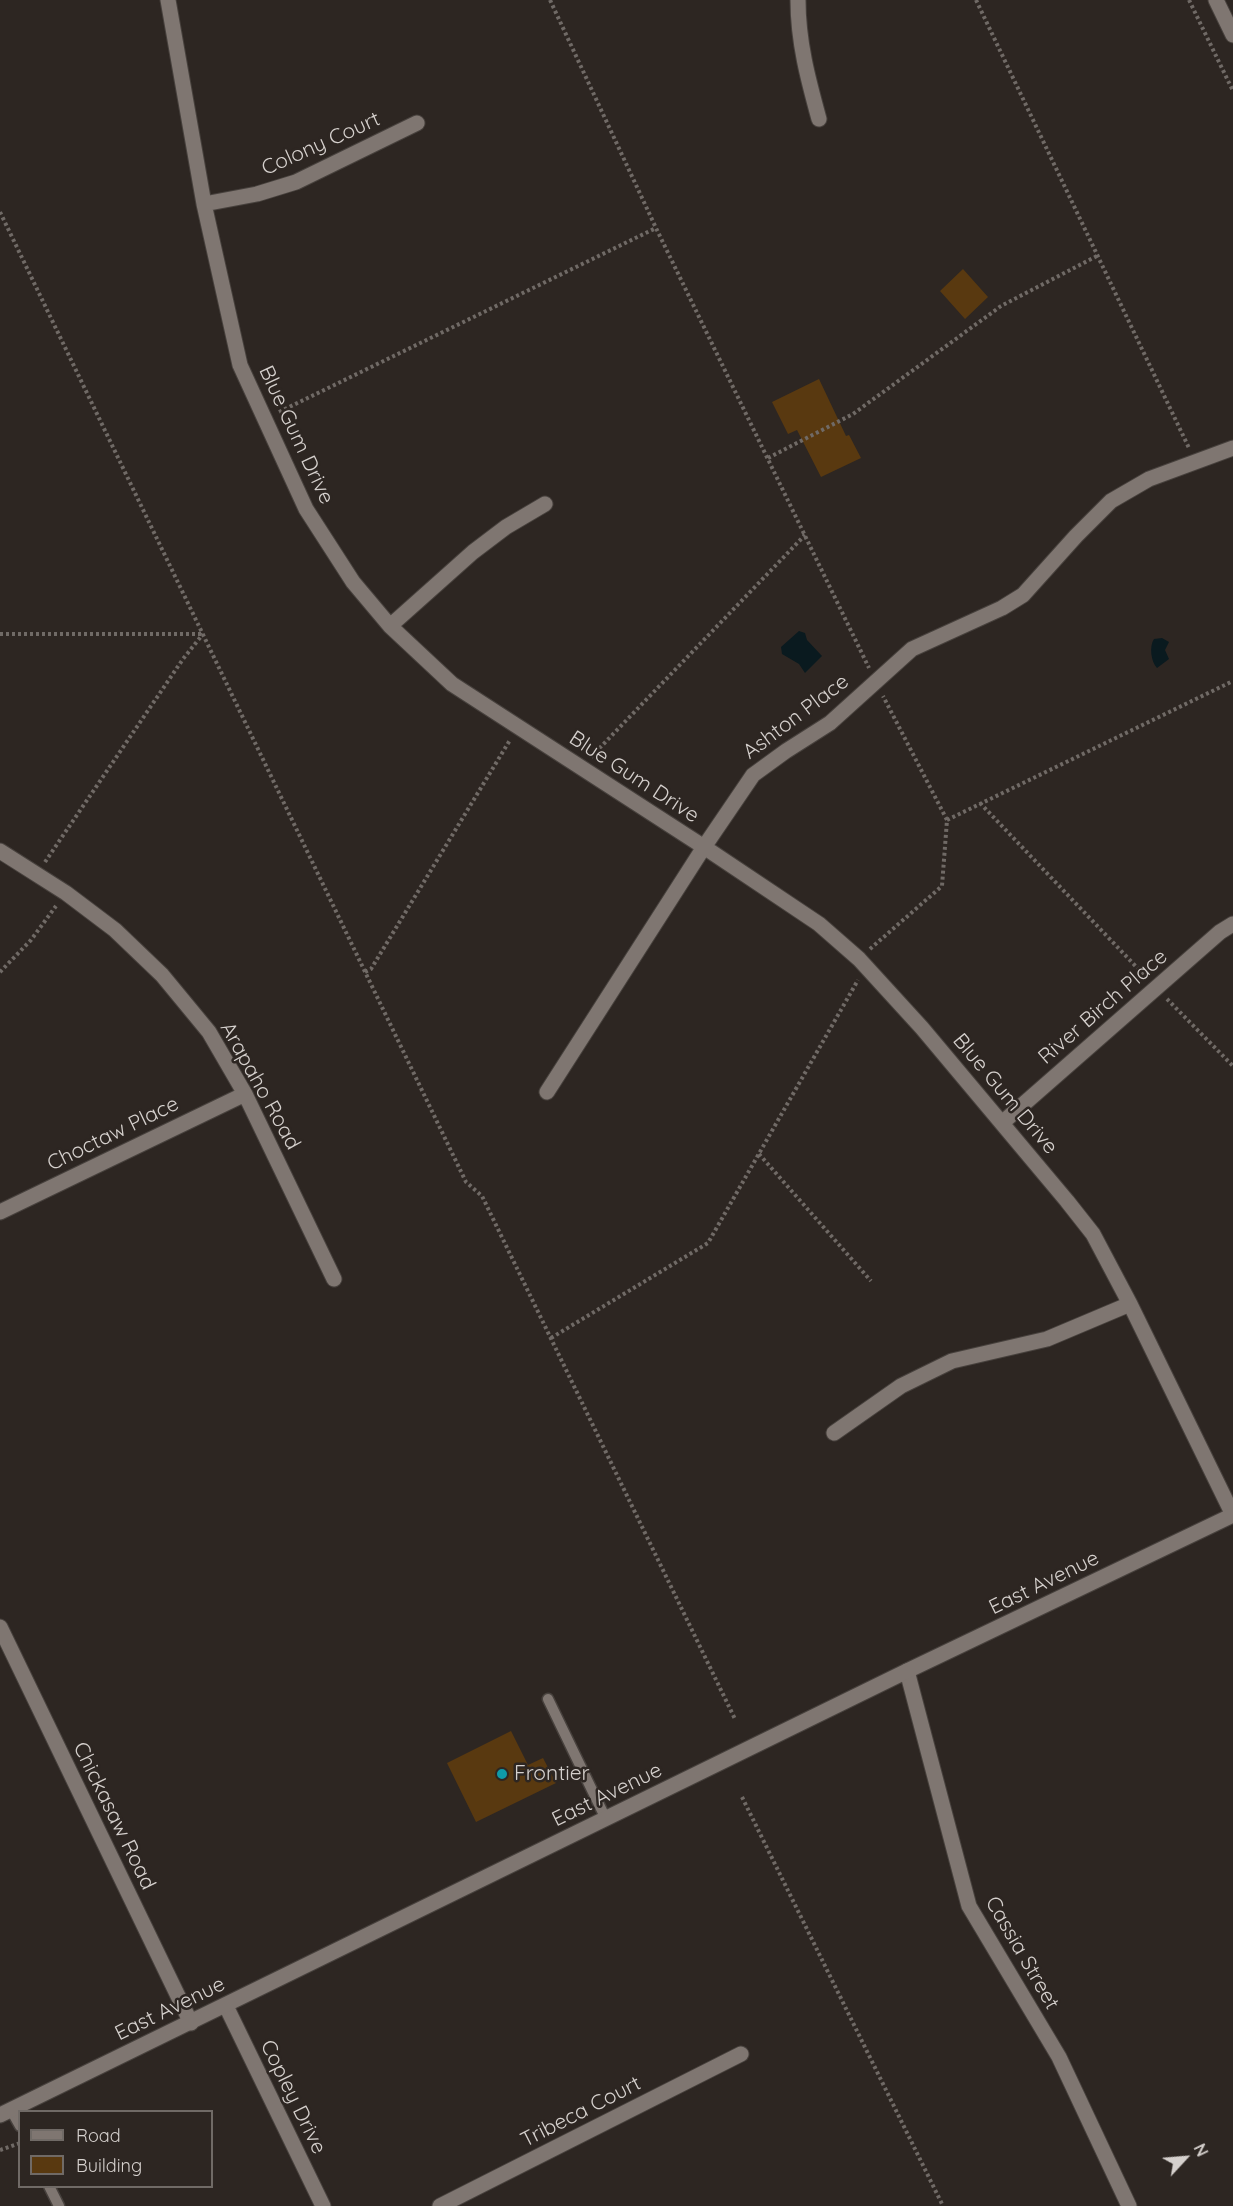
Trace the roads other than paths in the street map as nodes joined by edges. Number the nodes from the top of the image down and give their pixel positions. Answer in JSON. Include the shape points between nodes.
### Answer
{"nodes":[{"id":1,"x":168,"y":0,"type":"edge"},
{"id":2,"x":798,"y":0,"type":"edge"},
{"id":3,"x":1216,"y":0,"type":"edge"},
{"id":4,"x":1232,"y":30,"type":"edge"},
{"id":5,"x":819,"y":119,"type":"dead end"},
{"id":6,"x":417,"y":123,"type":"dead end"},
{"id":7,"x":204,"y":204,"type":"junction"},
{"id":8,"x":1233,"y":448,"type":"edge"},
{"id":9,"x":545,"y":504,"type":"dead end"},
{"id":10,"x":390,"y":626,"type":"junction"},
{"id":11,"x":704,"y":847,"type":"junction"},
{"id":12,"x":0,"y":851,"type":"edge"},
{"id":13,"x":1233,"y":924,"type":"edge"},
{"id":14,"x":547,"y":1092,"type":"dead end"},
{"id":15,"x":245,"y":1094,"type":"junction"},
{"id":16,"x":1002,"y":1123,"type":"junction"},
{"id":17,"x":0,"y":1212,"type":"edge"},
{"id":18,"x":334,"y":1279,"type":"dead end"},
{"id":19,"x":1130,"y":1304,"type":"junction"},
{"id":20,"x":834,"y":1433,"type":"dead end"},
{"id":21,"x":1233,"y":1515,"type":"edge"},
{"id":22,"x":0,"y":1627,"type":"edge"},
{"id":23,"x":907,"y":1671,"type":"junction"},
{"id":24,"x":548,"y":1699,"type":"dead end"},
{"id":25,"x":606,"y":1819,"type":"junction"},
{"id":26,"x":226,"y":2006,"type":"junction"},
{"id":27,"x":191,"y":2023,"type":"junction"},
{"id":28,"x":741,"y":2054,"type":"dead end"},
{"id":29,"x":6,"y":2112,"type":"edge"},
{"id":30,"x":18,"y":2124,"type":"edge"},
{"id":31,"x":50,"y":2188,"type":"edge"},
{"id":32,"x":59,"y":2206,"type":"edge"},
{"id":33,"x":323,"y":2206,"type":"edge"},
{"id":34,"x":440,"y":2206,"type":"edge"},
{"id":35,"x":1129,"y":2206,"type":"edge"}],
"edges":[{"from":1,"to":7,"type":"street","name":"Blue Gum Drive"},
{"from":2,"to":5,"type":"street","via":[[805,69]]},
{"from":3,"to":4,"type":"street"},
{"from":6,"to":7,"type":"street","name":"Colony Court","via":[[296,182]]},
{"from":7,"to":10,"type":"street","name":"Blue Gum Drive","via":[[240,365],[306,509],[353,582]]},
{"from":8,"to":11,"type":"street","name":"Ashton Place","via":[[1149,479],[1111,501],[1023,595],[912,649],[830,723],[753,775]]},
{"from":9,"to":10,"type":"street","via":[[473,552]]},
{"from":10,"to":11,"type":"street","name":"Blue Gum Drive","via":[[453,684]]},
{"from":11,"to":14,"type":"street","name":"Ashton Place"},
{"from":11,"to":16,"type":"street","name":"Blue Gum Drive","via":[[819,924],[862,963]]},
{"from":12,"to":15,"type":"street","name":"Arapaho Road","via":[[115,930],[162,975],[209,1032]]},
{"from":13,"to":16,"type":"street","name":"River Birch Place"},
{"from":15,"to":17,"type":"street","name":"Choctaw Place"},
{"from":15,"to":18,"type":"street","name":"Arapaho Road"},
{"from":16,"to":19,"type":"street","name":"Blue Gum Drive","via":[[1093,1234]]},
{"from":19,"to":20,"type":"street","via":[[1047,1339],[952,1361],[901,1386]]},
{"from":19,"to":21,"type":"street","name":"Blue Gum Drive"},
{"from":21,"to":23,"type":"street","name":"East Avenue"},
{"from":22,"to":27,"type":"street","name":"Chickasaw Road"},
{"from":23,"to":25,"type":"street","name":"East Avenue"},
{"from":23,"to":35,"type":"street","name":"Cassia Street","via":[[969,1906],[1059,2057]]},
{"from":24,"to":25,"type":"lane"},
{"from":25,"to":26,"type":"street","name":"East Avenue"},
{"from":26,"to":27,"type":"street","name":"East Avenue"},
{"from":26,"to":33,"type":"street","name":"Copley Drive"},
{"from":27,"to":29,"type":"street","name":"East Avenue"},
{"from":28,"to":34,"type":"street","name":"Tribeca Court"},
{"from":29,"to":30,"type":"lane"},
{"from":31,"to":32,"type":"lane"}]}
